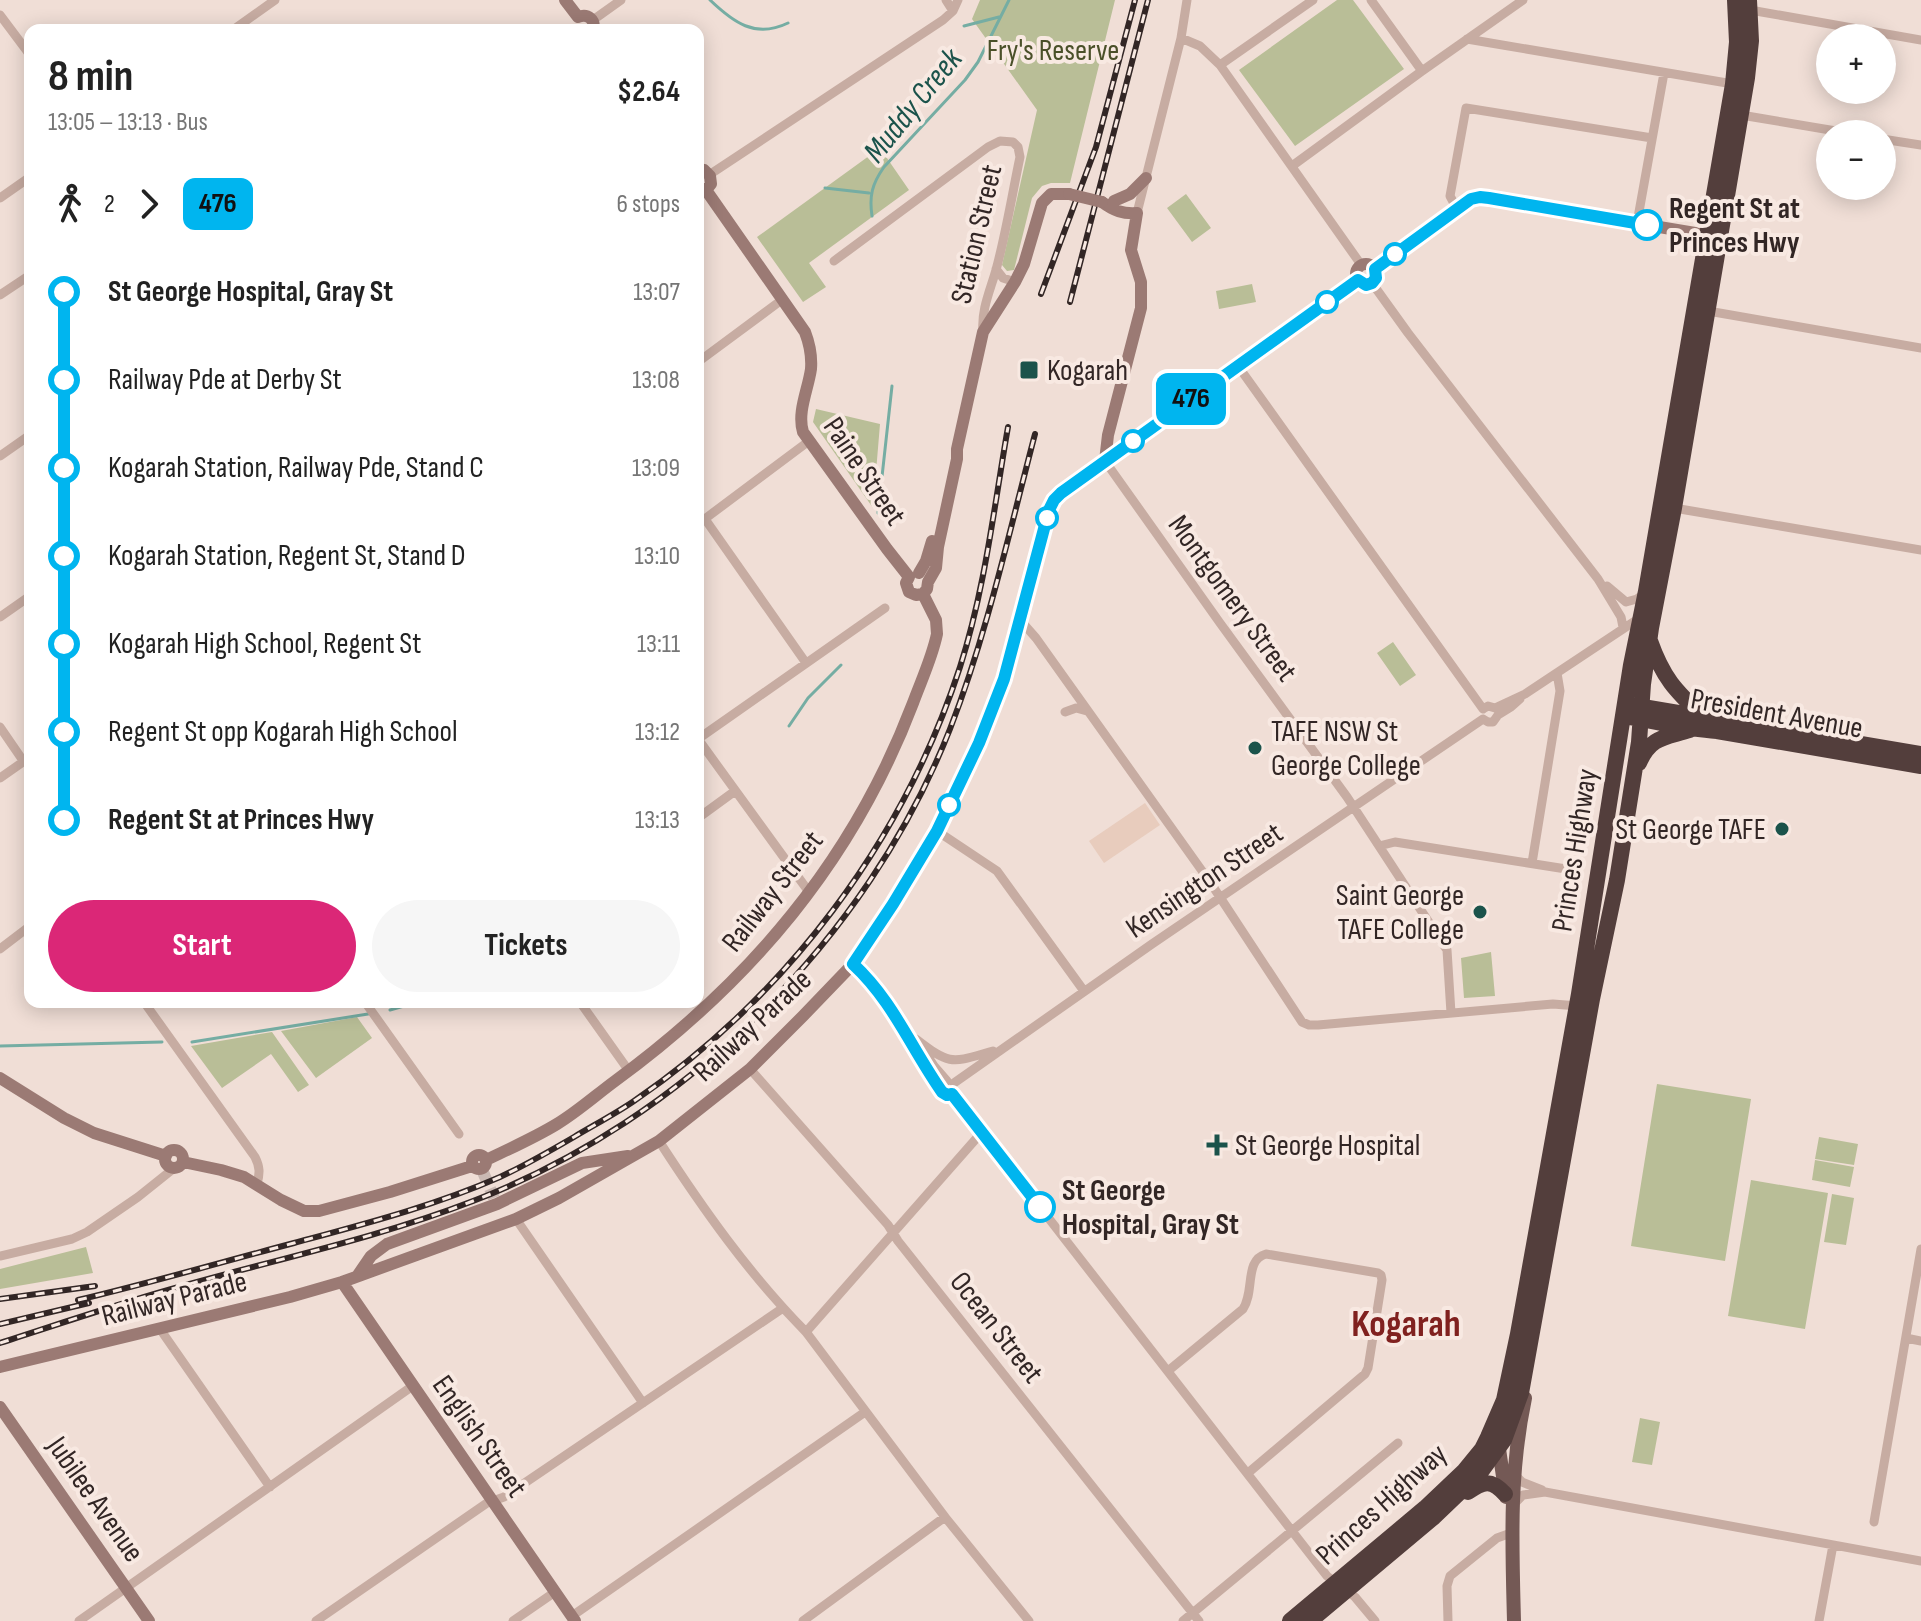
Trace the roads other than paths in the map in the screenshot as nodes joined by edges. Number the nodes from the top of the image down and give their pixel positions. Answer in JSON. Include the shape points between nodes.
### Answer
{"nodes":[{"id":1,"x":275,"y":0,"type":"edge"},
{"id":2,"x":565,"y":0,"type":"edge"},
{"id":3,"x":621,"y":0,"type":"edge"},
{"id":4,"x":946,"y":0,"type":"edge"},
{"id":5,"x":958,"y":0,"type":"edge"},
{"id":6,"x":1313,"y":0,"type":"edge"},
{"id":7,"x":1371,"y":0,"type":"edge"},
{"id":8,"x":1523,"y":0,"type":"edge"},
{"id":9,"x":1735,"y":0,"type":"edge"},
{"id":10,"x":1198,"y":1,"type":"edge"},
{"id":11,"x":1186,"y":5,"type":"edge"},
{"id":12,"x":1749,"y":5,"type":"edge"},
{"id":13,"x":953,"y":11,"type":"junction"},
{"id":14,"x":0,"y":15,"type":"edge"},
{"id":15,"x":576,"y":23,"type":"edge"},
{"id":16,"x":241,"y":24,"type":"edge"},
{"id":17,"x":592,"y":24,"type":"edge"},
{"id":18,"x":594,"y":24,"type":"edge"},
{"id":19,"x":1181,"y":38,"type":"junction"},
{"id":20,"x":1467,"y":39,"type":"junction"},
{"id":21,"x":1921,"y":40,"type":"edge"},
{"id":22,"x":24,"y":47,"type":"edge"},
{"id":23,"x":1220,"y":65,"type":"junction"},
{"id":24,"x":1422,"y":71,"type":"junction"},
{"id":25,"x":1664,"y":73,"type":"junction"},
{"id":26,"x":1733,"y":84,"type":"junction"},
{"id":27,"x":1741,"y":115,"type":"junction"},
{"id":28,"x":1816,"y":128,"type":"edge"},
{"id":29,"x":1652,"y":138,"type":"junction"},
{"id":30,"x":1896,"y":141,"type":"edge"},
{"id":31,"x":1921,"y":145,"type":"edge"},
{"id":32,"x":1292,"y":166,"type":"junction"},
{"id":33,"x":704,"y":172,"type":"edge"},
{"id":34,"x":1146,"y":178,"type":"junction"},
{"id":35,"x":24,"y":181,"type":"edge"},
{"id":36,"x":704,"y":189,"type":"edge"},
{"id":37,"x":704,"y":194,"type":"edge"},
{"id":38,"x":0,"y":198,"type":"edge"},
{"id":39,"x":1108,"y":202,"type":"junction"},
{"id":40,"x":1457,"y":209,"type":"junction"},
{"id":41,"x":1137,"y":213,"type":"junction"},
{"id":42,"x":1637,"y":223,"type":"junction"},
{"id":43,"x":1713,"y":236,"type":"junction"},
{"id":44,"x":834,"y":261,"type":"dead end"},
{"id":45,"x":1368,"y":267,"type":"junction"},
{"id":46,"x":996,"y":269,"type":"junction"},
{"id":47,"x":24,"y":279,"type":"edge"},
{"id":48,"x":1358,"y":280,"type":"junction"},
{"id":49,"x":1015,"y":282,"type":"junction"},
{"id":50,"x":1372,"y":283,"type":"junction"},
{"id":51,"x":990,"y":286,"type":"junction"},
{"id":52,"x":0,"y":295,"type":"edge"},
{"id":53,"x":1006,"y":298,"type":"junction"},
{"id":54,"x":783,"y":299,"type":"junction"},
{"id":55,"x":1708,"y":311,"type":"junction"},
{"id":56,"x":983,"y":332,"type":"junction"},
{"id":57,"x":1921,"y":348,"type":"edge"},
{"id":58,"x":704,"y":358,"type":"edge"},
{"id":59,"x":1238,"y":366,"type":"junction"},
{"id":60,"x":24,"y":439,"type":"edge"},
{"id":61,"x":809,"y":441,"type":"junction"},
{"id":62,"x":0,"y":456,"type":"edge"},
{"id":63,"x":1105,"y":461,"type":"junction"},
{"id":64,"x":1674,"y":508,"type":"junction"},
{"id":65,"x":704,"y":520,"type":"edge"},
{"id":66,"x":704,"y":526,"type":"edge"},
{"id":67,"x":1921,"y":550,"type":"edge"},
{"id":68,"x":1598,"y":579,"type":"junction"},
{"id":69,"x":920,"y":582,"type":"junction"},
{"id":70,"x":1646,"y":591,"type":"junction"},
{"id":71,"x":24,"y":600,"type":"edge"},
{"id":72,"x":885,"y":608,"type":"dead end"},
{"id":73,"x":0,"y":617,"type":"edge"},
{"id":74,"x":1641,"y":617,"type":"junction"},
{"id":75,"x":1021,"y":621,"type":"junction"},
{"id":76,"x":1623,"y":627,"type":"junction"},
{"id":77,"x":1649,"y":639,"type":"junction"},
{"id":78,"x":806,"y":663,"type":"junction"},
{"id":79,"x":1557,"y":673,"type":"junction"},
{"id":80,"x":1496,"y":711,"type":"junction"},
{"id":81,"x":1633,"y":711,"type":"junction"},
{"id":82,"x":1065,"y":712,"type":"dead end"},
{"id":83,"x":1089,"y":713,"type":"junction"},
{"id":84,"x":1483,"y":714,"type":"junction"},
{"id":85,"x":1698,"y":723,"type":"junction"},
{"id":86,"x":0,"y":727,"type":"edge"},
{"id":87,"x":704,"y":735,"type":"edge"},
{"id":88,"x":704,"y":747,"type":"edge"},
{"id":89,"x":1921,"y":754,"type":"edge"},
{"id":90,"x":24,"y":756,"type":"edge"},
{"id":91,"x":24,"y":762,"type":"edge"},
{"id":92,"x":1921,"y":766,"type":"edge"},
{"id":93,"x":1634,"y":772,"type":"junction"},
{"id":94,"x":0,"y":778,"type":"edge"},
{"id":95,"x":735,"y":791,"type":"junction"},
{"id":96,"x":1354,"y":807,"type":"junction"},
{"id":97,"x":704,"y":814,"type":"edge"},
{"id":98,"x":937,"y":831,"type":"junction"},
{"id":99,"x":1379,"y":846,"type":"junction"},
{"id":100,"x":1532,"y":863,"type":"junction"},
{"id":101,"x":1566,"y":869,"type":"dead end"},
{"id":102,"x":809,"y":892,"type":"junction"},
{"id":103,"x":1219,"y":898,"type":"junction"},
{"id":104,"x":24,"y":931,"type":"edge"},
{"id":105,"x":0,"y":949,"type":"edge"},
{"id":106,"x":853,"y":964,"type":"junction"},
{"id":107,"x":1084,"y":991,"type":"junction"},
{"id":108,"x":1584,"y":1007,"type":"junction"},
{"id":109,"x":148,"y":1008,"type":"edge"},
{"id":110,"x":369,"y":1008,"type":"edge"},
{"id":111,"x":584,"y":1008,"type":"edge"},
{"id":112,"x":1451,"y":1013,"type":"junction"},
{"id":113,"x":898,"y":1019,"type":"junction"},
{"id":114,"x":916,"y":1039,"type":"junction"},
{"id":115,"x":1004,"y":1047,"type":"junction"},
{"id":116,"x":750,"y":1069,"type":"junction"},
{"id":117,"x":629,"y":1071,"type":"junction"},
{"id":118,"x":0,"y":1078,"type":"edge"},
{"id":119,"x":951,"y":1082,"type":"junction"},
{"id":120,"x":947,"y":1093,"type":"junction"},
{"id":121,"x":982,"y":1132,"type":"junction"},
{"id":122,"x":459,"y":1134,"type":"dead end"},
{"id":123,"x":659,"y":1141,"type":"junction"},
{"id":124,"x":633,"y":1156,"type":"junction"},
{"id":125,"x":178,"y":1165,"type":"junction"},
{"id":126,"x":575,"y":1166,"type":"junction"},
{"id":127,"x":597,"y":1177,"type":"junction"},
{"id":128,"x":257,"y":1184,"type":"junction"},
{"id":129,"x":516,"y":1219,"type":"junction"},
{"id":130,"x":893,"y":1233,"type":"junction"},
{"id":131,"x":1921,"y":1249,"type":"edge"},
{"id":132,"x":0,"y":1256,"type":"edge"},
{"id":133,"x":358,"y":1275,"type":"junction"},
{"id":134,"x":342,"y":1282,"type":"junction"},
{"id":135,"x":783,"y":1308,"type":"junction"},
{"id":136,"x":160,"y":1329,"type":"junction"},
{"id":137,"x":806,"y":1332,"type":"junction"},
{"id":138,"x":1906,"y":1338,"type":"junction"},
{"id":139,"x":1531,"y":1340,"type":"junction"},
{"id":140,"x":1921,"y":1341,"type":"edge"},
{"id":141,"x":0,"y":1367,"type":"edge"},
{"id":142,"x":1168,"y":1371,"type":"junction"},
{"id":143,"x":414,"y":1385,"type":"junction"},
{"id":144,"x":643,"y":1403,"type":"junction"},
{"id":145,"x":0,"y":1407,"type":"edge"},
{"id":146,"x":865,"y":1412,"type":"junction"},
{"id":147,"x":1495,"y":1423,"type":"junction"},
{"id":148,"x":1398,"y":1443,"type":"dead end"},
{"id":149,"x":1499,"y":1449,"type":"junction"},
{"id":150,"x":1248,"y":1473,"type":"junction"},
{"id":151,"x":1513,"y":1473,"type":"junction"},
{"id":152,"x":270,"y":1487,"type":"junction"},
{"id":153,"x":1545,"y":1492,"type":"junction"},
{"id":154,"x":493,"y":1500,"type":"junction"},
{"id":155,"x":1509,"y":1500,"type":"junction"},
{"id":156,"x":945,"y":1517,"type":"junction"},
{"id":157,"x":1434,"y":1517,"type":"junction"},
{"id":158,"x":1874,"y":1522,"type":"dead end"},
{"id":159,"x":1293,"y":1531,"type":"junction"},
{"id":160,"x":1511,"y":1533,"type":"junction"},
{"id":161,"x":1833,"y":1545,"type":"junction"},
{"id":162,"x":1921,"y":1561,"type":"edge"},
{"id":163,"x":1341,"y":1587,"type":"junction"},
{"id":164,"x":126,"y":1588,"type":"junction"},
{"id":165,"x":555,"y":1592,"type":"junction"},
{"id":166,"x":1196,"y":1617,"type":"edge"},
{"id":167,"x":574,"y":1619,"type":"edge"},
{"id":168,"x":79,"y":1621,"type":"edge"},
{"id":169,"x":149,"y":1621,"type":"edge"},
{"id":170,"x":316,"y":1621,"type":"edge"},
{"id":171,"x":513,"y":1621,"type":"edge"},
{"id":172,"x":803,"y":1621,"type":"edge"},
{"id":173,"x":1029,"y":1621,"type":"edge"},
{"id":174,"x":1183,"y":1621,"type":"edge"},
{"id":175,"x":1290,"y":1621,"type":"edge"},
{"id":176,"x":1310,"y":1621,"type":"edge"},
{"id":177,"x":1375,"y":1621,"type":"edge"},
{"id":178,"x":1448,"y":1621,"type":"edge"},
{"id":179,"x":1514,"y":1621,"type":"edge"},
{"id":180,"x":1819,"y":1621,"type":"edge"}],
"edges":[{"from":1,"to":16,"type":"street"},
{"from":2,"to":15,"type":"main road"},
{"from":3,"to":18,"type":"street"},
{"from":4,"to":13,"type":"street"},
{"from":5,"to":13,"type":"street"},
{"from":6,"to":23,"type":"street"},
{"from":7,"to":24,"type":"street"},
{"from":8,"to":20,"type":"street"},
{"from":9,"to":26,"type":"highway","name":"Princes Highway"},
{"from":10,"to":11,"type":"street"},
{"from":11,"to":19,"type":"street"},
{"from":12,"to":21,"type":"street"},
{"from":12,"to":27,"type":"highway","name":"Princes Highway","via":[[1750,53]]},
{"from":13,"to":33,"type":"street"},
{"from":14,"to":22,"type":"street"},
{"from":15,"to":17,"type":"main road","via":[[586,16]]},
{"from":19,"to":23,"type":"street","via":[[1200,46]]},
{"from":19,"to":34,"type":"street"},
{"from":20,"to":24,"type":"street"},
{"from":20,"to":25,"type":"street"},
{"from":23,"to":32,"type":"street"},
{"from":24,"to":32,"type":"street"},
{"from":25,"to":26,"type":"street"},
{"from":25,"to":29,"type":"street"},
{"from":26,"to":43,"type":"highway","name":"Princes Highway"},
{"from":27,"to":28,"type":"street"},
{"from":27,"to":43,"type":"highway","name":"Princes Highway"},
{"from":29,"to":40,"type":"street","via":[[1466,108],[1450,196]]},
{"from":29,"to":42,"type":"street"},
{"from":30,"to":31,"type":"street"},
{"from":32,"to":45,"type":"street"},
{"from":33,"to":36,"type":"main road","via":[[711,184]]},
{"from":34,"to":39,"type":"main road","via":[[1130,194]]},
{"from":34,"to":41,"type":"street"},
{"from":35,"to":38,"type":"street"},
{"from":37,"to":54,"type":"main road","name":"Paine Street"},
{"from":39,"to":41,"type":"main road","name":"Station Street","via":[[1111,209]]},
{"from":39,"to":49,"type":"main road","name":"Station Street","bridge":true,"via":[[1051,194],[1042,203]]},
{"from":40,"to":42,"type":"main road","via":[[1484,197]]},
{"from":40,"to":45,"type":"main road"},
{"from":41,"to":63,"type":"main road","via":[[1131,250],[1141,282],[1141,308]]},
{"from":42,"to":43,"type":"main road"},
{"from":43,"to":55,"type":"highway","name":"Princes Highway"},
{"from":43,"to":70,"type":"highway","name":"Princes Highway"},
{"from":44,"to":46,"type":"street","name":"Station Street","via":[[988,147],[1007,140],[1018,147],[1020,157]]},
{"from":45,"to":48,"type":"main road","via":[[1356,273]]},
{"from":45,"to":50,"type":"main road","via":[[1376,278]]},
{"from":46,"to":49,"type":"street"},
{"from":46,"to":51,"type":"street","name":"Station Street"},
{"from":47,"to":52,"type":"street"},
{"from":48,"to":50,"type":"main road"},
{"from":48,"to":59,"type":"main road"},
{"from":49,"to":53,"type":"main road","name":"Station Street"},
{"from":50,"to":68,"type":"street"},
{"from":51,"to":53,"type":"street"},
{"from":51,"to":56,"type":"street","name":"Station Street"},
{"from":53,"to":56,"type":"main road","name":"Station Street"},
{"from":54,"to":58,"type":"street"},
{"from":54,"to":61,"type":"main road","name":"Paine Street","via":[[811,348],[801,421]]},
{"from":55,"to":57,"type":"street"},
{"from":55,"to":64,"type":"highway","name":"Princes Highway"},
{"from":56,"to":69,"type":"main road","name":"Station Street","via":[[936,568]]},
{"from":59,"to":63,"type":"main road"},
{"from":59,"to":84,"type":"street"},
{"from":60,"to":62,"type":"street"},
{"from":61,"to":65,"type":"street"},
{"from":61,"to":69,"type":"main road","name":"Paine Street"},
{"from":63,"to":75,"type":"main road","name":"Railway Parade","via":[[1051,505]]},
{"from":63,"to":96,"type":"street","name":"Montgomery Street"},
{"from":64,"to":67,"type":"street"},
{"from":64,"to":77,"type":"highway","name":"Princes Highway"},
{"from":66,"to":78,"type":"street"},
{"from":68,"to":70,"type":"street","via":[[1626,602]]},
{"from":68,"to":76,"type":"street"},
{"from":69,"to":102,"type":"main road","name":"Railway Street","via":[[938,629],[933,648],[876,786]]},
{"from":70,"to":74,"type":"highway","name":"Princes Highway"},
{"from":71,"to":73,"type":"street"},
{"from":72,"to":78,"type":"street"},
{"from":74,"to":76,"type":"street"},
{"from":74,"to":81,"type":"highway","name":"Princes Highway","via":[[1631,665]]},
{"from":75,"to":83,"type":"street"},
{"from":75,"to":98,"type":"main road","name":"Railway Parade","via":[[998,698]]},
{"from":76,"to":79,"type":"street"},
{"from":77,"to":81,"type":"highway","name":"Princes Highway"},
{"from":77,"to":85,"type":"highway","via":[[1658,664]]},
{"from":78,"to":87,"type":"street"},
{"from":79,"to":80,"type":"street"},
{"from":79,"to":100,"type":"street","via":[[1560,691]]},
{"from":80,"to":84,"type":"street","via":[[1488,706]]},
{"from":80,"to":84,"type":"street","via":[[1491,723]]},
{"from":81,"to":85,"type":"highway","name":"President Avenue","via":[[1678,725]]},
{"from":81,"to":93,"type":"highway","name":"Princes Highway"},
{"from":81,"to":108,"type":"highway","name":"Princes Highway"},
{"from":82,"to":83,"type":"street","via":[[1079,708]]},
{"from":83,"to":103,"type":"street"},
{"from":84,"to":96,"type":"street","name":"Kensington Street"},
{"from":85,"to":89,"type":"highway","name":"President Avenue"},
{"from":85,"to":92,"type":"highway","name":"President Avenue","via":[[1717,731]]},
{"from":85,"to":93,"type":"highway","via":[[1650,745]]},
{"from":86,"to":90,"type":"street"},
{"from":88,"to":95,"type":"street"},
{"from":91,"to":94,"type":"street"},
{"from":93,"to":108,"type":"highway","name":"Princes Highway","via":[[1613,902]]},
{"from":95,"to":97,"type":"street"},
{"from":95,"to":102,"type":"street"},
{"from":96,"to":99,"type":"street","name":"Montgomery Street"},
{"from":96,"to":103,"type":"street","name":"Kensington Street"},
{"from":98,"to":106,"type":"main road","name":"Railway Parade"},
{"from":98,"to":107,"type":"street","via":[[997,871]]},
{"from":99,"to":100,"type":"street","via":[[1395,842]]},
{"from":99,"to":112,"type":"street","name":"Montgomery Street","via":[[1447,950]]},
{"from":100,"to":101,"type":"street"},
{"from":102,"to":117,"type":"main road","name":"Railway Street","via":[[719,996]]},
{"from":103,"to":107,"type":"street","name":"Kensington Street"},
{"from":103,"to":112,"type":"street","via":[[1302,1022]]},
{"from":104,"to":105,"type":"street"},
{"from":106,"to":113,"type":"street"},
{"from":106,"to":116,"type":"main road","name":"Railway Parade"},
{"from":107,"to":115,"type":"street","name":"Kensington Street"},
{"from":108,"to":112,"type":"street","via":[[1553,1004]]},
{"from":108,"to":139,"type":"highway","name":"Princes Highway"},
{"from":108,"to":147,"type":"highway","name":"Princes Highway","via":[[1511,1371]]},
{"from":109,"to":128,"type":"street","via":[[255,1157],[260,1167]]},
{"from":110,"to":122,"type":"street"},
{"from":111,"to":117,"type":"street"},
{"from":113,"to":114,"type":"street"},
{"from":113,"to":120,"type":"street"},
{"from":114,"to":115,"type":"street","via":[[950,1060]]},
{"from":114,"to":119,"type":"street"},
{"from":115,"to":119,"type":"street","name":"Kensington Street"},
{"from":116,"to":123,"type":"main road","name":"Railway Parade"},
{"from":116,"to":130,"type":"street","name":"Ocean Street"},
{"from":117,"to":128,"type":"main road","name":"Railway Street","via":[[557,1124],[481,1166],[319,1211],[293,1207]]},
{"from":118,"to":125,"type":"main road","via":[[94,1133],[166,1156],[166,1164]]},
{"from":119,"to":120,"type":"street","via":[[941,1085]]},
{"from":120,"to":121,"type":"street"},
{"from":121,"to":130,"type":"street"},
{"from":121,"to":142,"type":"street"},
{"from":123,"to":124,"type":"main road","name":"Railway Parade"},
{"from":123,"to":135,"type":"street","via":[[714,1224]]},
{"from":124,"to":126,"type":"main road","name":"Railway Parade"},
{"from":124,"to":127,"type":"main road","name":"Railway Parade"},
{"from":125,"to":128,"type":"main road","name":"Railway Street","via":[[221,1170]]},
{"from":125,"to":132,"type":"street","via":[[87,1232]]},
{"from":126,"to":127,"type":"main road","via":[[590,1166]]},
{"from":126,"to":133,"type":"main road","name":"Railway Parade","via":[[387,1244]]},
{"from":127,"to":129,"type":"main road","name":"Railway Parade"},
{"from":129,"to":133,"type":"main road","name":"Railway Parade"},
{"from":129,"to":144,"type":"street"},
{"from":130,"to":137,"type":"street"},
{"from":130,"to":166,"type":"street","name":"Ocean Street"},
{"from":131,"to":138,"type":"street"},
{"from":133,"to":134,"type":"main road","name":"Railway Parade"},
{"from":134,"to":136,"type":"main road","name":"Railway Parade"},
{"from":134,"to":143,"type":"main road","name":"English Street"},
{"from":135,"to":137,"type":"street"},
{"from":135,"to":144,"type":"street"},
{"from":136,"to":141,"type":"main road","name":"Railway Parade"},
{"from":136,"to":152,"type":"street"},
{"from":137,"to":146,"type":"street"},
{"from":138,"to":140,"type":"street"},
{"from":138,"to":158,"type":"street"},
{"from":139,"to":149,"type":"highway","name":"Princes Highway","via":[[1516,1410]]},
{"from":139,"to":151,"type":"main road","via":[[1533,1359]]},
{"from":142,"to":150,"type":"street"},
{"from":142,"to":150,"type":"street","via":[[1243,1309],[1252,1266],[1260,1256],[1381,1275],[1365,1374]]},
{"from":143,"to":152,"type":"street"},
{"from":143,"to":154,"type":"main road","name":"English Street"},
{"from":144,"to":154,"type":"street"},
{"from":145,"to":164,"type":"main road","name":"Jubilee Avenue"},
{"from":146,"to":156,"type":"street"},
{"from":146,"to":167,"type":"street"},
{"from":147,"to":149,"type":"main road"},
{"from":147,"to":163,"type":"highway","name":"Princes Highway","via":[[1464,1471]]},
{"from":148,"to":159,"type":"street"},
{"from":149,"to":155,"type":"main road"},
{"from":149,"to":157,"type":"highway","name":"Princes Highway"},
{"from":150,"to":159,"type":"street"},
{"from":151,"to":153,"type":"street"},
{"from":151,"to":155,"type":"main road"},
{"from":152,"to":164,"type":"street"},
{"from":153,"to":155,"type":"street"},
{"from":153,"to":161,"type":"street"},
{"from":154,"to":165,"type":"main road","name":"English Street"},
{"from":154,"to":170,"type":"street"},
{"from":155,"to":157,"type":"highway","via":[[1496,1485],[1481,1484]]},
{"from":155,"to":160,"type":"main road"},
{"from":156,"to":172,"type":"street"},
{"from":156,"to":173,"type":"street"},
{"from":157,"to":163,"type":"highway","name":"Princes Highway"},
{"from":159,"to":163,"type":"street"},
{"from":159,"to":166,"type":"street"},
{"from":160,"to":178,"type":"street","via":[[1450,1576]]},
{"from":160,"to":179,"type":"main road"},
{"from":161,"to":162,"type":"street"},
{"from":161,"to":180,"type":"street"},
{"from":163,"to":175,"type":"highway","name":"Princes Highway"},
{"from":163,"to":176,"type":"highway","name":"Princes Highway"},
{"from":163,"to":177,"type":"street"},
{"from":164,"to":168,"type":"street"},
{"from":164,"to":169,"type":"main road","name":"Jubilee Avenue"},
{"from":165,"to":167,"type":"main road","name":"English Street"},
{"from":165,"to":171,"type":"street"},
{"from":166,"to":174,"type":"street"}]}
